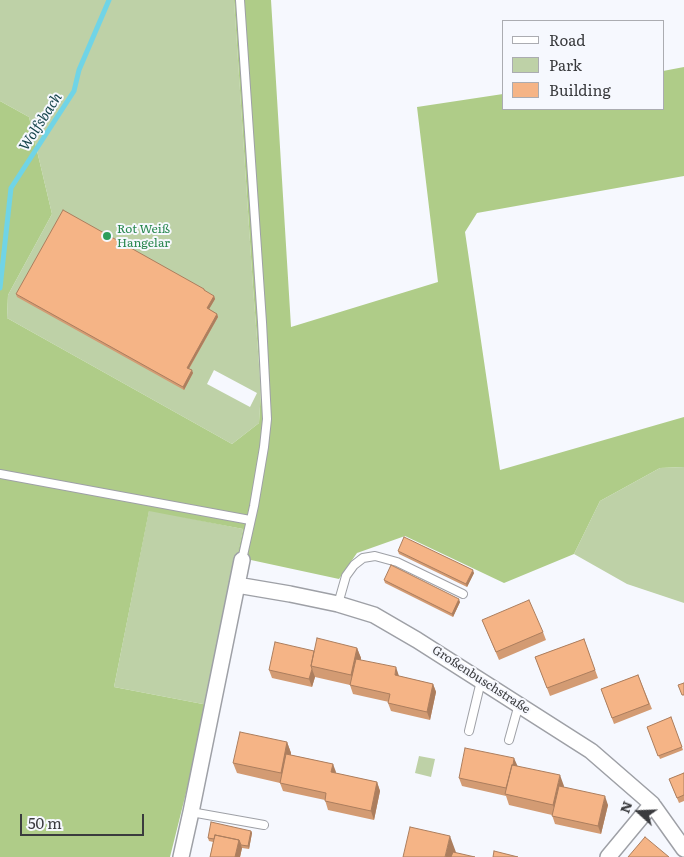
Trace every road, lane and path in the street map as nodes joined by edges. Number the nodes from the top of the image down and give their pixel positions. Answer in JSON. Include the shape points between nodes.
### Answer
{"nodes":[{"id":1,"x":240,"y":0,"type":"edge"},
{"id":2,"x":0,"y":474,"type":"edge"},
{"id":3,"x":250,"y":520,"type":"junction"},
{"id":4,"x":242,"y":560,"type":"joint"},
{"id":5,"x":237,"y":585,"type":"junction"},
{"id":6,"x":463,"y":594,"type":"dead end"},
{"id":7,"x":338,"y":604,"type":"junction"},
{"id":8,"x":482,"y":680,"type":"junction"},
{"id":9,"x":519,"y":704,"type":"junction"},
{"id":10,"x":470,"y":731,"type":"dead end"},
{"id":11,"x":509,"y":740,"type":"dead end"},
{"id":12,"x":652,"y":804,"type":"junction"},
{"id":13,"x":191,"y":812,"type":"junction"},
{"id":14,"x":264,"y":825,"type":"dead end"},
{"id":15,"x":684,"y":849,"type":"edge"},
{"id":16,"x":181,"y":857,"type":"edge"},
{"id":17,"x":608,"y":857,"type":"edge"}],
"edges":[{"from":1,"to":3,"type":"lane","via":[[267,420]]},
{"from":2,"to":3,"type":"lane"},
{"from":3,"to":4,"type":"lane"},
{"from":4,"to":5,"type":"street"},
{"from":5,"to":7,"type":"street","name":"Großenbuschstraße"},
{"from":5,"to":13,"type":"street"},
{"from":6,"to":7,"type":"lane","via":[[396,562],[375,556],[363,558],[354,565],[346,576]]},
{"from":7,"to":8,"type":"street","name":"Großenbuschstraße","via":[[374,615]]},
{"from":8,"to":9,"type":"street","name":"Großenbuschstraße"},
{"from":8,"to":10,"type":"lane"},
{"from":9,"to":11,"type":"lane"},
{"from":9,"to":12,"type":"street","name":"Großenbuschstraße","via":[[591,751]]},
{"from":12,"to":15,"type":"street","name":"Großenbuschstraße"},
{"from":12,"to":17,"type":"street"},
{"from":13,"to":14,"type":"lane"},
{"from":13,"to":16,"type":"street"}]}
